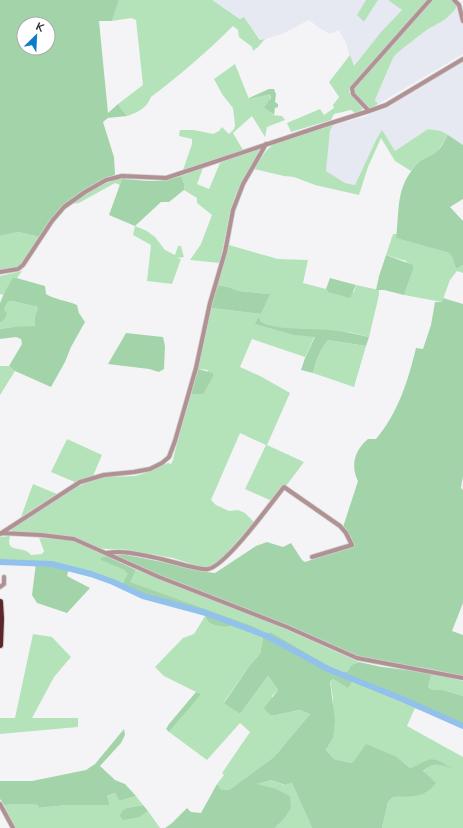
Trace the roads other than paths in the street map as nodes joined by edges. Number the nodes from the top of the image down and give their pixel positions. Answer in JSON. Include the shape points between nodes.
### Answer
{"nodes":[{"id":1,"x":430,"y":0,"type":"edge"},
{"id":2,"x":454,"y":0,"type":"edge"},
{"id":3,"x":463,"y":21,"type":"edge"},
{"id":4,"x":463,"y":59,"type":"edge"},
{"id":5,"x":369,"y":111,"type":"junction"},
{"id":6,"x":266,"y":144,"type":"junction"},
{"id":7,"x":0,"y":272,"type":"edge"},
{"id":8,"x":1,"y":533,"type":"edge"},
{"id":9,"x":106,"y":553,"type":"junction"},
{"id":10,"x":312,"y":557,"type":"dead end"},
{"id":11,"x":4,"y":577,"type":"dead end"},
{"id":12,"x":0,"y":587,"type":"edge"},
{"id":13,"x":0,"y":603,"type":"edge"},
{"id":14,"x":0,"y":645,"type":"edge"},
{"id":15,"x":463,"y":678,"type":"edge"},
{"id":16,"x":0,"y":804,"type":"edge"},
{"id":17,"x":13,"y":828,"type":"edge"}],
"edges":[{"from":1,"to":5,"type":"street","via":[[352,88],[353,94]]},
{"from":2,"to":3,"type":"street","via":[[459,5]]},
{"from":4,"to":5,"type":"street","via":[[394,100]]},
{"from":5,"to":6,"type":"street"},
{"from":6,"to":7,"type":"street","via":[[166,178],[122,176],[106,180],[64,207],[23,265],[18,269]]},
{"from":6,"to":8,"type":"street","via":[[243,184],[232,210],[225,252],[210,303],[196,368],[168,457],[150,469],[104,475],[80,482]]},
{"from":8,"to":9,"type":"street","via":[[74,539]]},
{"from":9,"to":10,"type":"street","via":[[131,553],[210,569],[229,554],[284,487],[340,526],[352,544]]},
{"from":9,"to":15,"type":"street","via":[[357,658]]},
{"from":11,"to":12,"type":"street","via":[[4,584]]},
{"from":13,"to":14,"type":"highway"},
{"from":16,"to":17,"type":"street"}]}
